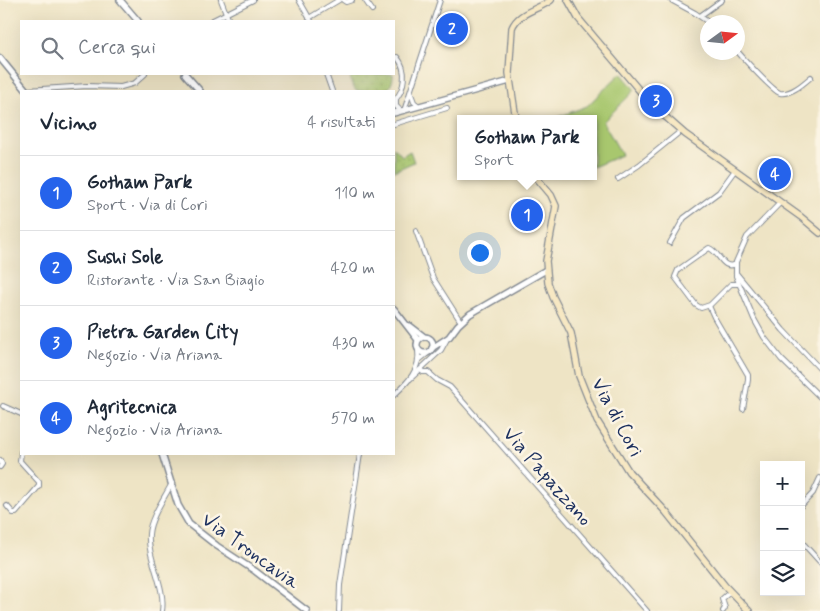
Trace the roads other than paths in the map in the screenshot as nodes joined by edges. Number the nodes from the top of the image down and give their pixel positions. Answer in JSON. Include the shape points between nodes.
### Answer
{"nodes":[{"id":1,"x":121,"y":0,"type":"edge"},
{"id":2,"x":221,"y":0,"type":"edge"},
{"id":3,"x":253,"y":0,"type":"edge"},
{"id":4,"x":299,"y":0,"type":"edge"},
{"id":5,"x":339,"y":0,"type":"edge"},
{"id":6,"x":343,"y":0,"type":"edge"},
{"id":7,"x":352,"y":0,"type":"edge"},
{"id":8,"x":365,"y":0,"type":"edge"},
{"id":9,"x":440,"y":0,"type":"edge"},
{"id":10,"x":551,"y":0,"type":"edge"},
{"id":11,"x":568,"y":0,"type":"edge"},
{"id":12,"x":671,"y":0,"type":"edge"},
{"id":13,"x":722,"y":0,"type":"edge"},
{"id":14,"x":372,"y":10,"type":"dead end"},
{"id":15,"x":226,"y":14,"type":"junction"},
{"id":16,"x":701,"y":15,"type":"edge"},
{"id":17,"x":700,"y":16,"type":"edge"},
{"id":18,"x":137,"y":20,"type":"edge"},
{"id":19,"x":212,"y":20,"type":"edge"},
{"id":20,"x":229,"y":20,"type":"edge"},
{"id":21,"x":310,"y":20,"type":"edge"},
{"id":22,"x":0,"y":58,"type":"edge"},
{"id":23,"x":395,"y":58,"type":"edge"},
{"id":24,"x":745,"y":59,"type":"edge"},
{"id":25,"x":144,"y":75,"type":"edge"},
{"id":26,"x":186,"y":75,"type":"edge"},
{"id":27,"x":327,"y":76,"type":"edge"},
{"id":28,"x":811,"y":77,"type":"dead end"},
{"id":29,"x":510,"y":81,"type":"junction"},
{"id":30,"x":92,"y":87,"type":"junction"},
{"id":31,"x":26,"y":90,"type":"edge"},
{"id":32,"x":43,"y":90,"type":"edge"},
{"id":33,"x":94,"y":90,"type":"edge"},
{"id":34,"x":199,"y":90,"type":"edge"},
{"id":35,"x":330,"y":90,"type":"edge"},
{"id":36,"x":411,"y":91,"type":"junction"},
{"id":37,"x":395,"y":100,"type":"edge"},
{"id":38,"x":432,"y":102,"type":"junction"},
{"id":39,"x":418,"y":106,"type":"junction"},
{"id":40,"x":447,"y":108,"type":"dead end"},
{"id":41,"x":403,"y":111,"type":"junction"},
{"id":42,"x":435,"y":112,"type":"junction"},
{"id":43,"x":395,"y":114,"type":"edge"},
{"id":44,"x":515,"y":115,"type":"edge"},
{"id":45,"x":395,"y":124,"type":"edge"},
{"id":46,"x":681,"y":131,"type":"junction"},
{"id":47,"x":735,"y":170,"type":"junction"},
{"id":48,"x":618,"y":179,"type":"dead end"},
{"id":49,"x":538,"y":180,"type":"edge"},
{"id":50,"x":780,"y":202,"type":"junction"},
{"id":51,"x":416,"y":231,"type":"dead end"},
{"id":52,"x":820,"y":234,"type":"edge"},
{"id":53,"x":670,"y":243,"type":"dead end"},
{"id":54,"x":736,"y":264,"type":"junction"},
{"id":55,"x":546,"y":270,"type":"junction"},
{"id":56,"x":735,"y":271,"type":"junction"},
{"id":57,"x":738,"y":284,"type":"junction"},
{"id":58,"x":709,"y":306,"type":"junction"},
{"id":59,"x":395,"y":311,"type":"edge"},
{"id":60,"x":461,"y":322,"type":"junction"},
{"id":61,"x":449,"y":337,"type":"junction"},
{"id":62,"x":423,"y":338,"type":"junction"},
{"id":63,"x":442,"y":340,"type":"junction"},
{"id":64,"x":432,"y":348,"type":"junction"},
{"id":65,"x":418,"y":350,"type":"junction"},
{"id":66,"x":428,"y":353,"type":"junction"},
{"id":67,"x":418,"y":361,"type":"junction"},
{"id":68,"x":820,"y":369,"type":"edge"},
{"id":69,"x":420,"y":370,"type":"junction"},
{"id":70,"x":410,"y":380,"type":"junction"},
{"id":71,"x":395,"y":394,"type":"edge"},
{"id":72,"x":820,"y":397,"type":"edge"},
{"id":73,"x":3,"y":406,"type":"dead end"},
{"id":74,"x":743,"y":409,"type":"dead end"},
{"id":75,"x":20,"y":414,"type":"edge"},
{"id":76,"x":21,"y":455,"type":"edge"},
{"id":77,"x":162,"y":455,"type":"edge"},
{"id":78,"x":360,"y":455,"type":"edge"},
{"id":79,"x":0,"y":460,"type":"edge"},
{"id":80,"x":0,"y":467,"type":"edge"},
{"id":81,"x":820,"y":478,"type":"edge"},
{"id":82,"x":172,"y":483,"type":"junction"},
{"id":83,"x":805,"y":502,"type":"edge"},
{"id":84,"x":7,"y":506,"type":"dead end"},
{"id":85,"x":805,"y":545,"type":"edge"},
{"id":86,"x":820,"y":562,"type":"edge"},
{"id":87,"x":730,"y":592,"type":"junction"},
{"id":88,"x":162,"y":611,"type":"edge"},
{"id":89,"x":307,"y":611,"type":"edge"},
{"id":90,"x":339,"y":611,"type":"edge"},
{"id":91,"x":647,"y":611,"type":"edge"},
{"id":92,"x":723,"y":611,"type":"edge"},
{"id":93,"x":749,"y":611,"type":"edge"}],
"edges":[{"from":1,"to":18,"type":"street"},
{"from":2,"to":15,"type":"street"},
{"from":3,"to":15,"type":"street"},
{"from":4,"to":21,"type":"street"},
{"from":5,"to":21,"type":"street"},
{"from":6,"to":7,"type":"street"},
{"from":8,"to":14,"type":"street"},
{"from":9,"to":36,"type":"street"},
{"from":10,"to":29,"type":"main road","via":[[513,24]]},
{"from":11,"to":46,"type":"main road","via":[[577,16],[641,93]]},
{"from":12,"to":17,"type":"street"},
{"from":13,"to":16,"type":"street"},
{"from":15,"to":19,"type":"street"},
{"from":15,"to":20,"type":"street"},
{"from":22,"to":31,"type":"street"},
{"from":23,"to":37,"type":"street","via":[[399,58],[404,74],[402,89]]},
{"from":24,"to":28,"type":"street","via":[[779,92],[793,90]]},
{"from":25,"to":30,"type":"street","via":[[126,86]]},
{"from":26,"to":34,"type":"street"},
{"from":27,"to":35,"type":"street"},
{"from":29,"to":38,"type":"street"},
{"from":29,"to":44,"type":"main road"},
{"from":30,"to":32,"type":"street"},
{"from":30,"to":33,"type":"street"},
{"from":36,"to":39,"type":"street"},
{"from":36,"to":41,"type":"street"},
{"from":37,"to":41,"type":"street","via":[[396,106]]},
{"from":38,"to":39,"type":"street"},
{"from":38,"to":42,"type":"street"},
{"from":39,"to":41,"type":"street"},
{"from":40,"to":42,"type":"street"},
{"from":41,"to":43,"type":"street"},
{"from":42,"to":45,"type":"street"},
{"from":46,"to":47,"type":"main road"},
{"from":46,"to":48,"type":"street","via":[[642,164]]},
{"from":47,"to":50,"type":"main road"},
{"from":47,"to":53,"type":"street","via":[[719,192],[683,220]]},
{"from":49,"to":55,"type":"main road","name":"Via di Cori","via":[[556,206]]},
{"from":50,"to":52,"type":"main road"},
{"from":50,"to":54,"type":"street","via":[[747,236]]},
{"from":51,"to":60,"type":"street","via":[[435,281]]},
{"from":54,"to":56,"type":"street"},
{"from":54,"to":58,"type":"street","via":[[727,265],[709,248],[676,272],[676,280],[697,306]]},
{"from":55,"to":60,"type":"street"},
{"from":55,"to":87,"type":"main road","name":"Via di Cori","via":[[552,294],[572,335],[579,378],[599,424],[629,472]]},
{"from":56,"to":57,"type":"street"},
{"from":56,"to":68,"type":"street"},
{"from":57,"to":58,"type":"street","via":[[731,284]]},
{"from":57,"to":72,"type":"street","via":[[764,337],[784,363]]},
{"from":58,"to":74,"type":"street","via":[[748,375]]},
{"from":59,"to":62,"type":"street"},
{"from":60,"to":61,"type":"street"},
{"from":61,"to":63,"type":"street"},
{"from":61,"to":69,"type":"street","via":[[442,349]]},
{"from":62,"to":63,"type":"street"},
{"from":62,"to":64,"type":"street","via":[[433,343]]},
{"from":62,"to":65,"type":"street","via":[[416,345]]},
{"from":63,"to":64,"type":"street"},
{"from":64,"to":66,"type":"street"},
{"from":65,"to":66,"type":"street"},
{"from":65,"to":67,"type":"street"},
{"from":66,"to":67,"type":"street"},
{"from":67,"to":70,"type":"street"},
{"from":69,"to":70,"type":"street"},
{"from":69,"to":91,"type":"street","name":"Via Papazzano","via":[[450,388]]},
{"from":70,"to":71,"type":"street"},
{"from":73,"to":75,"type":"street"},
{"from":76,"to":84,"type":"street","via":[[20,461],[39,486],[16,513]]},
{"from":77,"to":82,"type":"street","name":"Via Troncavia"},
{"from":78,"to":90,"type":"street"},
{"from":79,"to":80,"type":"street"},
{"from":81,"to":83,"type":"street"},
{"from":82,"to":88,"type":"street","via":[[149,534]]},
{"from":82,"to":89,"type":"street","name":"Via Troncavia","via":[[180,510],[189,524]]},
{"from":85,"to":86,"type":"street"},
{"from":87,"to":92,"type":"street","via":[[722,598]]},
{"from":87,"to":93,"type":"main road","name":"Via di Cori"}]}
